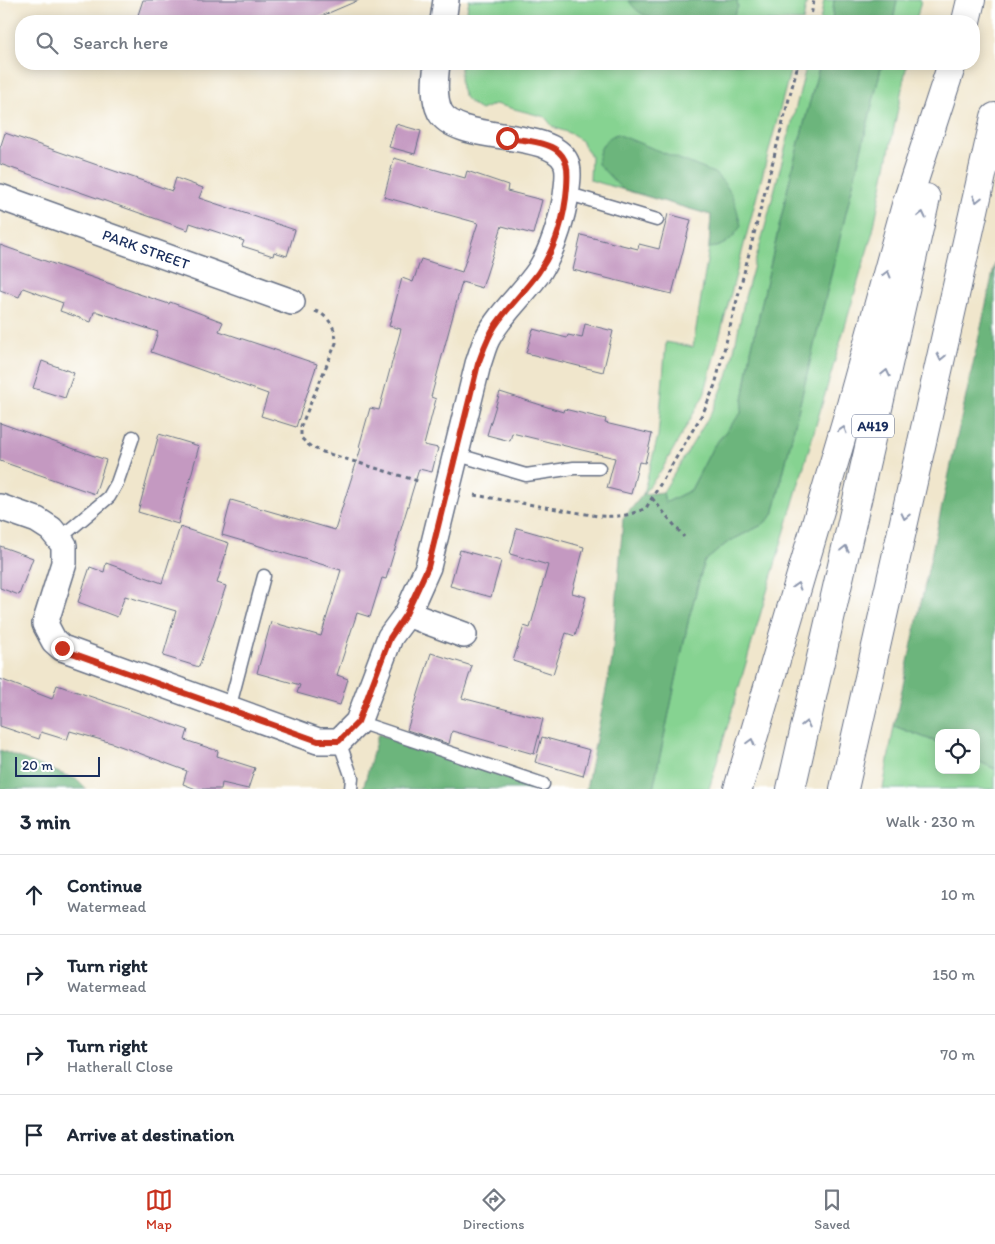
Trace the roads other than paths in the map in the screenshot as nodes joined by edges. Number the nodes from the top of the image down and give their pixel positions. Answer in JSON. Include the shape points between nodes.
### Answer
{"nodes":[{"id":1,"x":446,"y":0,"type":"edge"},
{"id":2,"x":444,"y":15,"type":"edge"},
{"id":3,"x":437,"y":70,"type":"edge"},
{"id":4,"x":950,"y":70,"type":"edge"},
{"id":5,"x":956,"y":70,"type":"edge"},
{"id":6,"x":995,"y":117,"type":"edge"},
{"id":7,"x":566,"y":193,"type":"junction"},
{"id":8,"x":0,"y":197,"type":"edge"},
{"id":9,"x":657,"y":220,"type":"dead end"},
{"id":10,"x":292,"y":302,"type":"dead end"},
{"id":11,"x":133,"y":437,"type":"dead end"},
{"id":12,"x":455,"y":454,"type":"junction"},
{"id":13,"x":600,"y":468,"type":"dead end"},
{"id":14,"x":0,"y":507,"type":"edge"},
{"id":15,"x":60,"y":538,"type":"junction"},
{"id":16,"x":264,"y":576,"type":"dead end"},
{"id":17,"x":406,"y":614,"type":"junction"},
{"id":18,"x":464,"y":635,"type":"dead end"},
{"id":19,"x":868,"y":681,"type":"junction"},
{"id":20,"x":229,"y":709,"type":"junction"},
{"id":21,"x":349,"y":731,"type":"junction"},
{"id":22,"x":543,"y":784,"type":"dead end"},
{"id":23,"x":351,"y":789,"type":"edge"},
{"id":24,"x":738,"y":789,"type":"edge"},
{"id":25,"x":791,"y":789,"type":"edge"},
{"id":26,"x":844,"y":789,"type":"edge"},
{"id":27,"x":851,"y":789,"type":"edge"}],
"edges":[{"from":1,"to":2,"type":"street"},
{"from":3,"to":7,"type":"street","via":[[437,104],[448,121],[507,138],[544,144],[556,150],[567,164]]},
{"from":24,"to":4,"type":"highway","one_way":true,"via":[[906,205]]},
{"from":25,"to":5,"type":"highway","number":"A419","one_way":true},
{"from":6,"to":19,"type":"highway","one_way":true},
{"from":7,"to":9,"type":"lane"},
{"from":7,"to":12,"type":"street","via":[[561,222],[548,256],[487,340]]},
{"from":8,"to":10,"type":"street","name":"PARK STREET"},
{"from":11,"to":15,"type":"lane","via":[[109,497]]},
{"from":12,"to":13,"type":"lane","via":[[526,475]]},
{"from":12,"to":17,"type":"street","via":[[428,567]]},
{"from":14,"to":15,"type":"street","via":[[37,520]]},
{"from":15,"to":20,"type":"street","via":[[65,553],[64,563],[45,624],[54,641],[72,653]]},
{"from":16,"to":20,"type":"lane"},
{"from":17,"to":18,"type":"street"},
{"from":17,"to":21,"type":"street","via":[[390,638]]},
{"from":19,"to":26,"type":"highway"},
{"from":19,"to":27,"type":"highway"},
{"from":20,"to":21,"type":"street","via":[[318,741]]},
{"from":21,"to":22,"type":"lane"},
{"from":21,"to":23,"type":"lane"}]}
